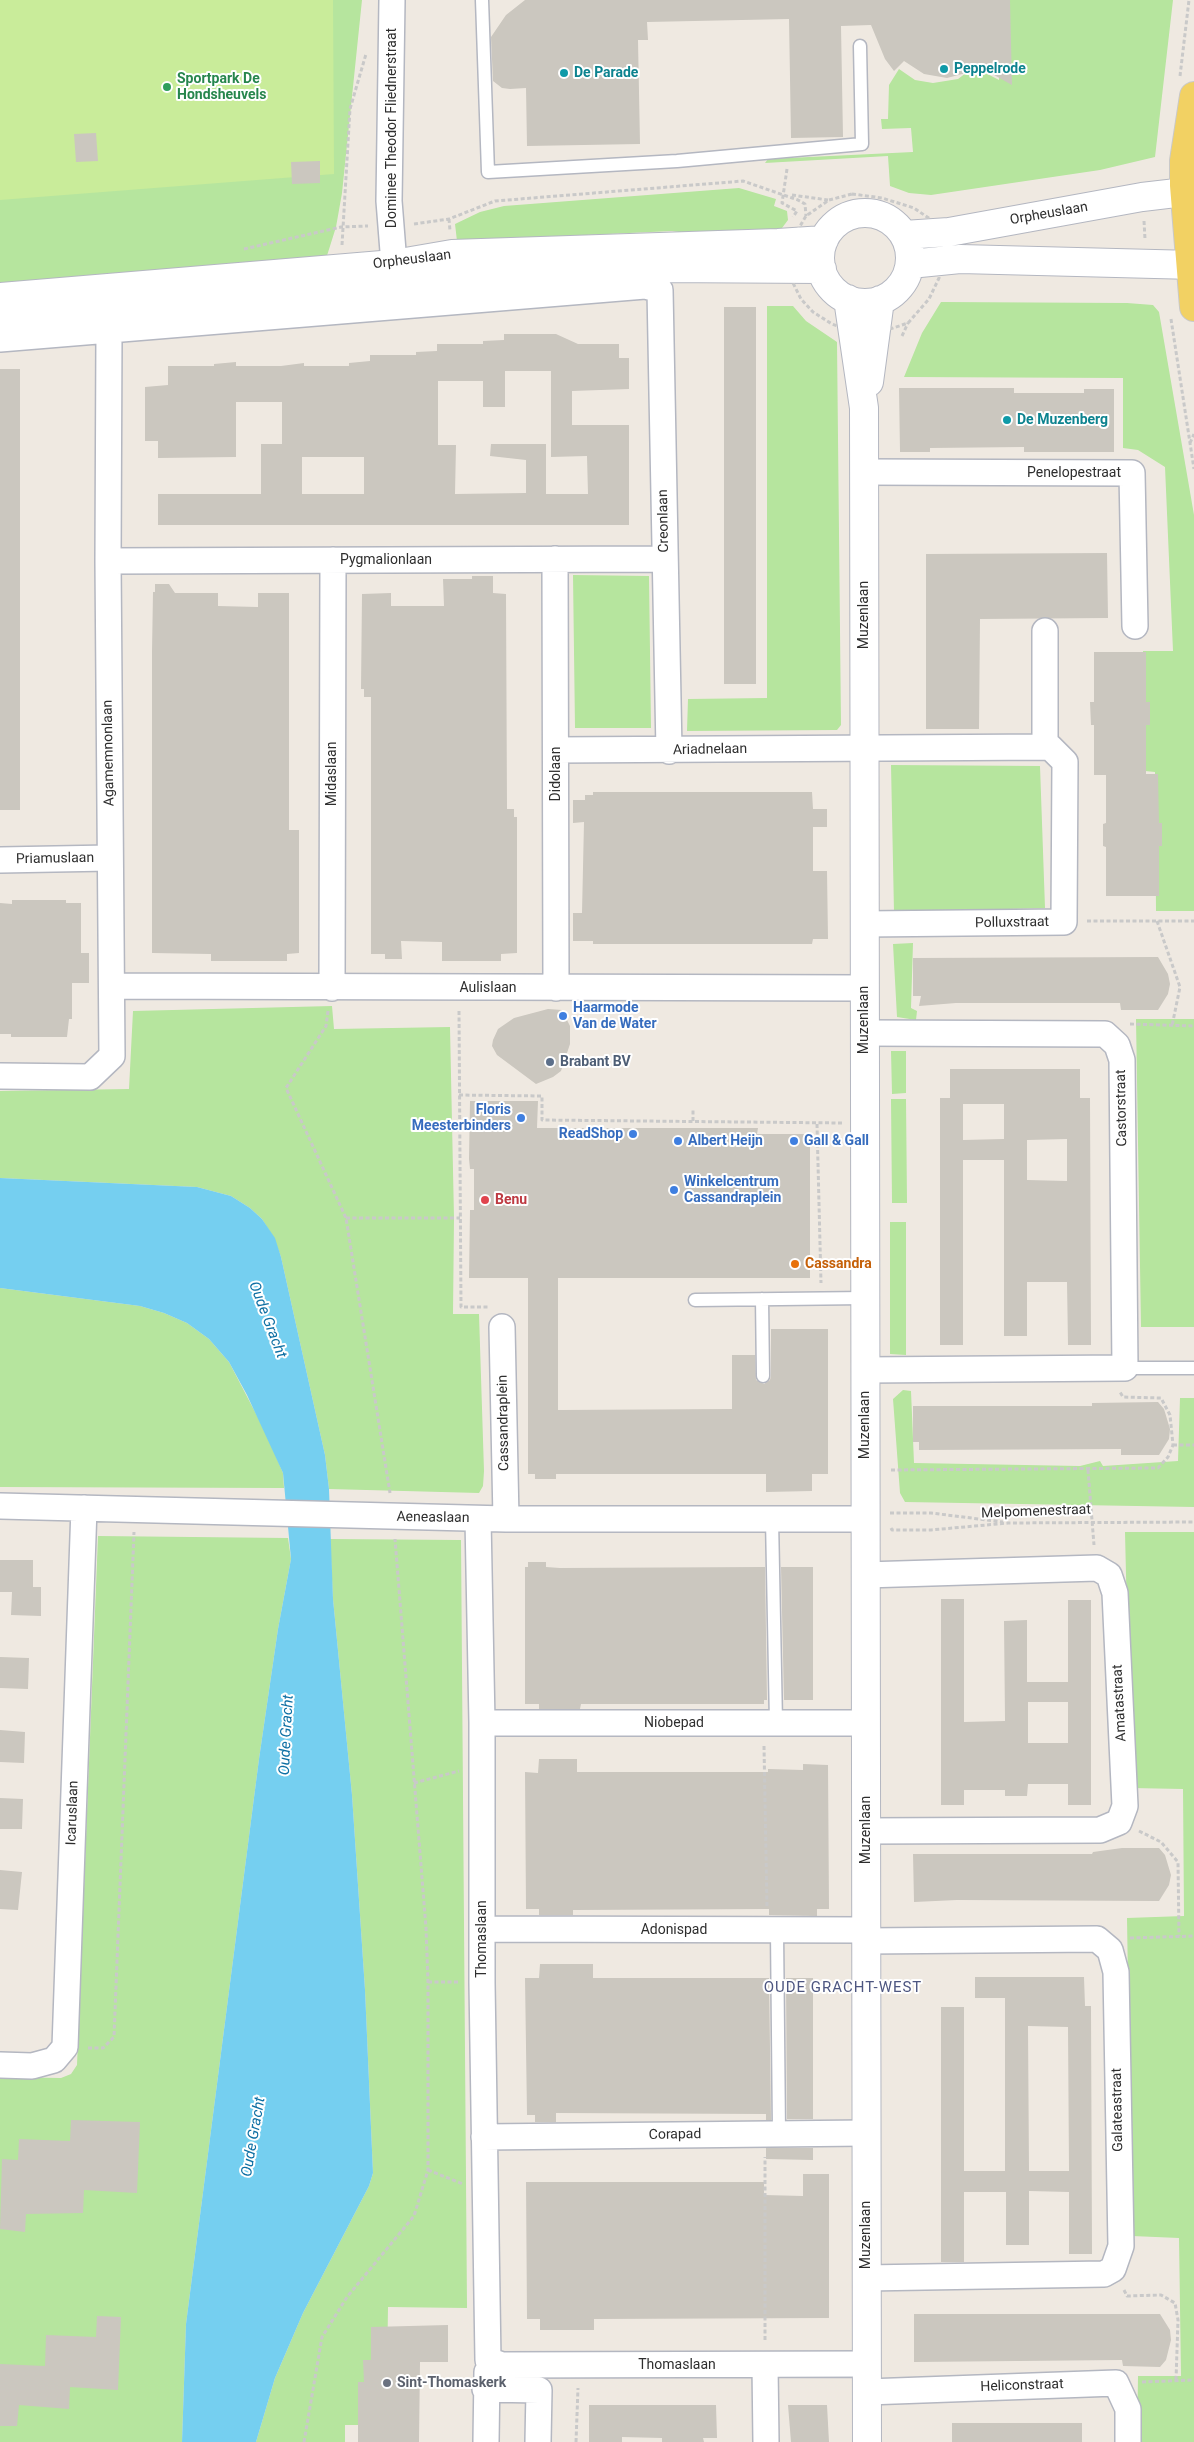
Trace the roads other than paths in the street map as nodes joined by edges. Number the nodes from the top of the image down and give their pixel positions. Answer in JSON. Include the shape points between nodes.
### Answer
{"nodes":[{"id":1,"x":392,"y":0,"type":"edge"},
{"id":2,"x":482,"y":0,"type":"edge"},
{"id":3,"x":860,"y":46,"type":"dead end"},
{"id":4,"x":1194,"y":96,"type":"edge"},
{"id":5,"x":1189,"y":191,"type":"edge"},
{"id":6,"x":904,"y":235,"type":"junction"},
{"id":7,"x":824,"y":240,"type":"junction"},
{"id":8,"x":910,"y":264,"type":"junction"},
{"id":9,"x":1192,"y":265,"type":"edge"},
{"id":10,"x":822,"y":269,"type":"junction"},
{"id":11,"x":397,"y":275,"type":"junction"},
{"id":12,"x":0,"y":297,"type":"edge"},
{"id":13,"x":848,"y":299,"type":"junction"},
{"id":14,"x":880,"y":300,"type":"junction"},
{"id":15,"x":1182,"y":309,"type":"edge"},
{"id":16,"x":0,"y":319,"type":"edge"},
{"id":17,"x":109,"y":331,"type":"junction"},
{"id":18,"x":0,"y":339,"type":"edge"},
{"id":19,"x":864,"y":408,"type":"junction"},
{"id":20,"x":864,"y":472,"type":"junction"},
{"id":21,"x":664,"y":559,"type":"junction"},
{"id":22,"x":333,"y":560,"type":"junction"},
{"id":23,"x":554,"y":560,"type":"junction"},
{"id":24,"x":108,"y":561,"type":"junction"},
{"id":25,"x":1135,"y":626,"type":"dead end"},
{"id":26,"x":1045,"y":631,"type":"dead end"},
{"id":27,"x":864,"y":747,"type":"junction"},
{"id":28,"x":1045,"y":747,"type":"junction"},
{"id":29,"x":556,"y":750,"type":"junction"},
{"id":30,"x":669,"y":751,"type":"junction"},
{"id":31,"x":110,"y":858,"type":"junction"},
{"id":32,"x":0,"y":860,"type":"edge"},
{"id":33,"x":864,"y":924,"type":"junction"},
{"id":34,"x":112,"y":986,"type":"junction"},
{"id":35,"x":332,"y":988,"type":"junction"},
{"id":36,"x":556,"y":988,"type":"junction"},
{"id":37,"x":864,"y":988,"type":"junction"},
{"id":38,"x":865,"y":1033,"type":"junction"},
{"id":39,"x":0,"y":1076,"type":"edge"},
{"id":40,"x":865,"y":1298,"type":"junction"},
{"id":41,"x":762,"y":1299,"type":"junction"},
{"id":42,"x":695,"y":1300,"type":"dead end"},
{"id":43,"x":502,"y":1327,"type":"road end"},
{"id":44,"x":1115,"y":1368,"type":"junction"},
{"id":45,"x":1194,"y":1368,"type":"edge"},
{"id":46,"x":865,"y":1370,"type":"junction"},
{"id":47,"x":763,"y":1376,"type":"dead end"},
{"id":48,"x":0,"y":1506,"type":"edge"},
{"id":49,"x":84,"y":1508,"type":"junction"},
{"id":50,"x":478,"y":1519,"type":"junction"},
{"id":51,"x":506,"y":1519,"type":"junction"},
{"id":52,"x":772,"y":1520,"type":"junction"},
{"id":53,"x":881,"y":1520,"type":"junction"},
{"id":54,"x":865,"y":1575,"type":"junction"},
{"id":55,"x":482,"y":1723,"type":"junction"},
{"id":56,"x":770,"y":1723,"type":"junction"},
{"id":57,"x":866,"y":1723,"type":"junction"},
{"id":58,"x":866,"y":1831,"type":"junction"},
{"id":59,"x":482,"y":1929,"type":"junction"},
{"id":60,"x":772,"y":1931,"type":"junction"},
{"id":61,"x":866,"y":1935,"type":"junction"},
{"id":62,"x":0,"y":2065,"type":"edge"},
{"id":63,"x":866,"y":2133,"type":"junction"},
{"id":64,"x":772,"y":2134,"type":"junction"},
{"id":65,"x":484,"y":2137,"type":"junction"},
{"id":66,"x":866,"y":2278,"type":"junction"},
{"id":67,"x":488,"y":2360,"type":"junction"},
{"id":68,"x":866,"y":2364,"type":"junction"},
{"id":69,"x":764,"y":2365,"type":"junction"},
{"id":70,"x":485,"y":2389,"type":"junction"},
{"id":71,"x":867,"y":2392,"type":"junction"},
{"id":72,"x":486,"y":2442,"type":"edge"},
{"id":73,"x":538,"y":2442,"type":"edge"},
{"id":74,"x":766,"y":2442,"type":"edge"},
{"id":75,"x":867,"y":2442,"type":"edge"},
{"id":76,"x":1128,"y":2442,"type":"edge"}],
"edges":[{"from":1,"to":11,"type":"street","name":"Dominee Theodor Fliednerstraat","via":[[389,201]]},
{"from":2,"to":3,"type":"lane","via":[[488,172],[677,161],[862,144]]},
{"from":4,"to":5,"type":"main road","via":[[1184,161]]},
{"from":5,"to":6,"type":"main road","name":"Orpheuslaan","via":[[949,232]]},
{"from":5,"to":9,"type":"main road"},
{"from":6,"to":7,"type":"main road","via":[[887,218],[863,213],[847,216]]},
{"from":6,"to":8,"type":"main road"},
{"from":7,"to":10,"type":"main road"},
{"from":7,"to":11,"type":"main road","name":"Orpheuslaan","via":[[452,254]]},
{"from":8,"to":9,"type":"main road","via":[[960,259]]},
{"from":8,"to":14,"type":"main road","via":[[900,286]]},
{"from":9,"to":15,"type":"main road"},
{"from":10,"to":11,"type":"main road","name":"Orpheuslaan","via":[[658,268],[454,280]]},
{"from":10,"to":13,"type":"main road","via":[[832,287]]},
{"from":11,"to":12,"type":"main road","name":"Orpheuslaan"},
{"from":11,"to":16,"type":"main road","name":"Orpheuslaan"},
{"from":13,"to":14,"type":"main road"},
{"from":13,"to":19,"type":"main road","name":"Muzenlaan"},
{"from":14,"to":19,"type":"main road","name":"Muzenlaan"},
{"from":17,"to":18,"type":"street"},
{"from":17,"to":21,"type":"street","name":"Creonlaan","via":[[645,286],[660,290]]},
{"from":17,"to":24,"type":"street","name":"Agamemnonlaan"},
{"from":19,"to":20,"type":"main road","name":"Muzenlaan"},
{"from":20,"to":25,"type":"street","name":"Penelopestraat","via":[[1132,473]]},
{"from":20,"to":27,"type":"main road","name":"Muzenlaan"},
{"from":21,"to":23,"type":"street","name":"Pygmalionlaan"},
{"from":21,"to":30,"type":"street","name":"Creonlaan"},
{"from":22,"to":23,"type":"street","name":"Pygmalionlaan"},
{"from":22,"to":24,"type":"street","name":"Pygmalionlaan"},
{"from":22,"to":35,"type":"street","name":"Midaslaan"},
{"from":23,"to":29,"type":"street","name":"Didolaan"},
{"from":24,"to":31,"type":"street","name":"Agamemnonlaan"},
{"from":26,"to":28,"type":"street"},
{"from":27,"to":28,"type":"street"},
{"from":27,"to":30,"type":"street","name":"Ariadnelaan"},
{"from":27,"to":33,"type":"main road","name":"Muzenlaan"},
{"from":28,"to":33,"type":"street","name":"Polluxstraat","via":[[1050,747],[1065,762],[1064,922]]},
{"from":29,"to":30,"type":"street","name":"Ariadnelaan"},
{"from":29,"to":36,"type":"street","name":"Didolaan"},
{"from":31,"to":32,"type":"street","name":"Priamuslaan"},
{"from":31,"to":34,"type":"street","name":"Agamemnonlaan"},
{"from":33,"to":37,"type":"main road","name":"Muzenlaan"},
{"from":34,"to":35,"type":"street","name":"Aulislaan"},
{"from":34,"to":39,"type":"street","name":"Agamemnonlaan","via":[[112,1056],[90,1077]]},
{"from":35,"to":36,"type":"street","name":"Aulislaan"},
{"from":36,"to":37,"type":"street","name":"Aulislaan"},
{"from":37,"to":38,"type":"main road","name":"Muzenlaan"},
{"from":38,"to":40,"type":"main road","name":"Muzenlaan"},
{"from":38,"to":44,"type":"street","name":"Castorstraat","via":[[1105,1034],[1117,1045],[1122,1060]]},
{"from":40,"to":41,"type":"lane"},
{"from":40,"to":46,"type":"main road","name":"Muzenlaan"},
{"from":41,"to":42,"type":"lane"},
{"from":41,"to":47,"type":"lane"},
{"from":43,"to":51,"type":"street","name":"Cassandraplein"},
{"from":44,"to":45,"type":"lane"},
{"from":44,"to":46,"type":"street"},
{"from":46,"to":53,"type":"main road","name":"Muzenlaan"},
{"from":48,"to":49,"type":"street","name":"Aeneaslaan"},
{"from":49,"to":50,"type":"street","name":"Aeneaslaan"},
{"from":49,"to":62,"type":"street","name":"Icaruslaan","via":[[65,2046],[54,2060],[32,2066]]},
{"from":50,"to":51,"type":"street","name":"Aeneaslaan"},
{"from":50,"to":55,"type":"street","name":"Thomaslaan"},
{"from":51,"to":52,"type":"street","name":"Aeneaslaan"},
{"from":52,"to":53,"type":"street","name":"Aeneaslaan"},
{"from":52,"to":56,"type":"lane"},
{"from":53,"to":54,"type":"main road","name":"Muzenlaan"},
{"from":54,"to":57,"type":"main road","name":"Muzenlaan"},
{"from":54,"to":58,"type":"street","name":"Amatastraat","via":[[1097,1568],[1109,1575],[1115,1593],[1125,1806],[1119,1822],[1100,1830]]},
{"from":55,"to":56,"type":"street","name":"Niobepad"},
{"from":55,"to":59,"type":"street","name":"Thomaslaan"},
{"from":56,"to":57,"type":"street","name":"Niobepad"},
{"from":57,"to":58,"type":"main road","name":"Muzenlaan"},
{"from":58,"to":61,"type":"main road","name":"Muzenlaan"},
{"from":59,"to":60,"type":"street","name":"Adonispad"},
{"from":59,"to":65,"type":"street","name":"Thomaslaan"},
{"from":60,"to":61,"type":"street","name":"Adonispad"},
{"from":60,"to":64,"type":"lane"},
{"from":61,"to":63,"type":"main road","name":"Muzenlaan"},
{"from":61,"to":66,"type":"street","name":"Galateastraat","via":[[1097,1939],[1110,1950],[1116,1972],[1121,2246],[1113,2269],[1104,2274]]},
{"from":63,"to":64,"type":"street","name":"Corapad"},
{"from":63,"to":66,"type":"main road","name":"Muzenlaan"},
{"from":64,"to":65,"type":"street","name":"Corapad"},
{"from":65,"to":67,"type":"street","name":"Thomaslaan"},
{"from":66,"to":68,"type":"main road","name":"Muzenlaan"},
{"from":67,"to":69,"type":"street","name":"Thomaslaan","via":[[502,2365]]},
{"from":67,"to":70,"type":"street","name":"Thomaslaan"},
{"from":68,"to":69,"type":"street","name":"Thomaslaan"},
{"from":68,"to":71,"type":"main road","name":"Muzenlaan"},
{"from":69,"to":74,"type":"street"},
{"from":70,"to":72,"type":"street","name":"Thomaslaan"},
{"from":70,"to":73,"type":"street","via":[[539,2390]]},
{"from":71,"to":75,"type":"main road","name":"Muzenlaan"},
{"from":71,"to":76,"type":"street","name":"Heliconstraat","via":[[1116,2383],[1128,2409]]}]}
